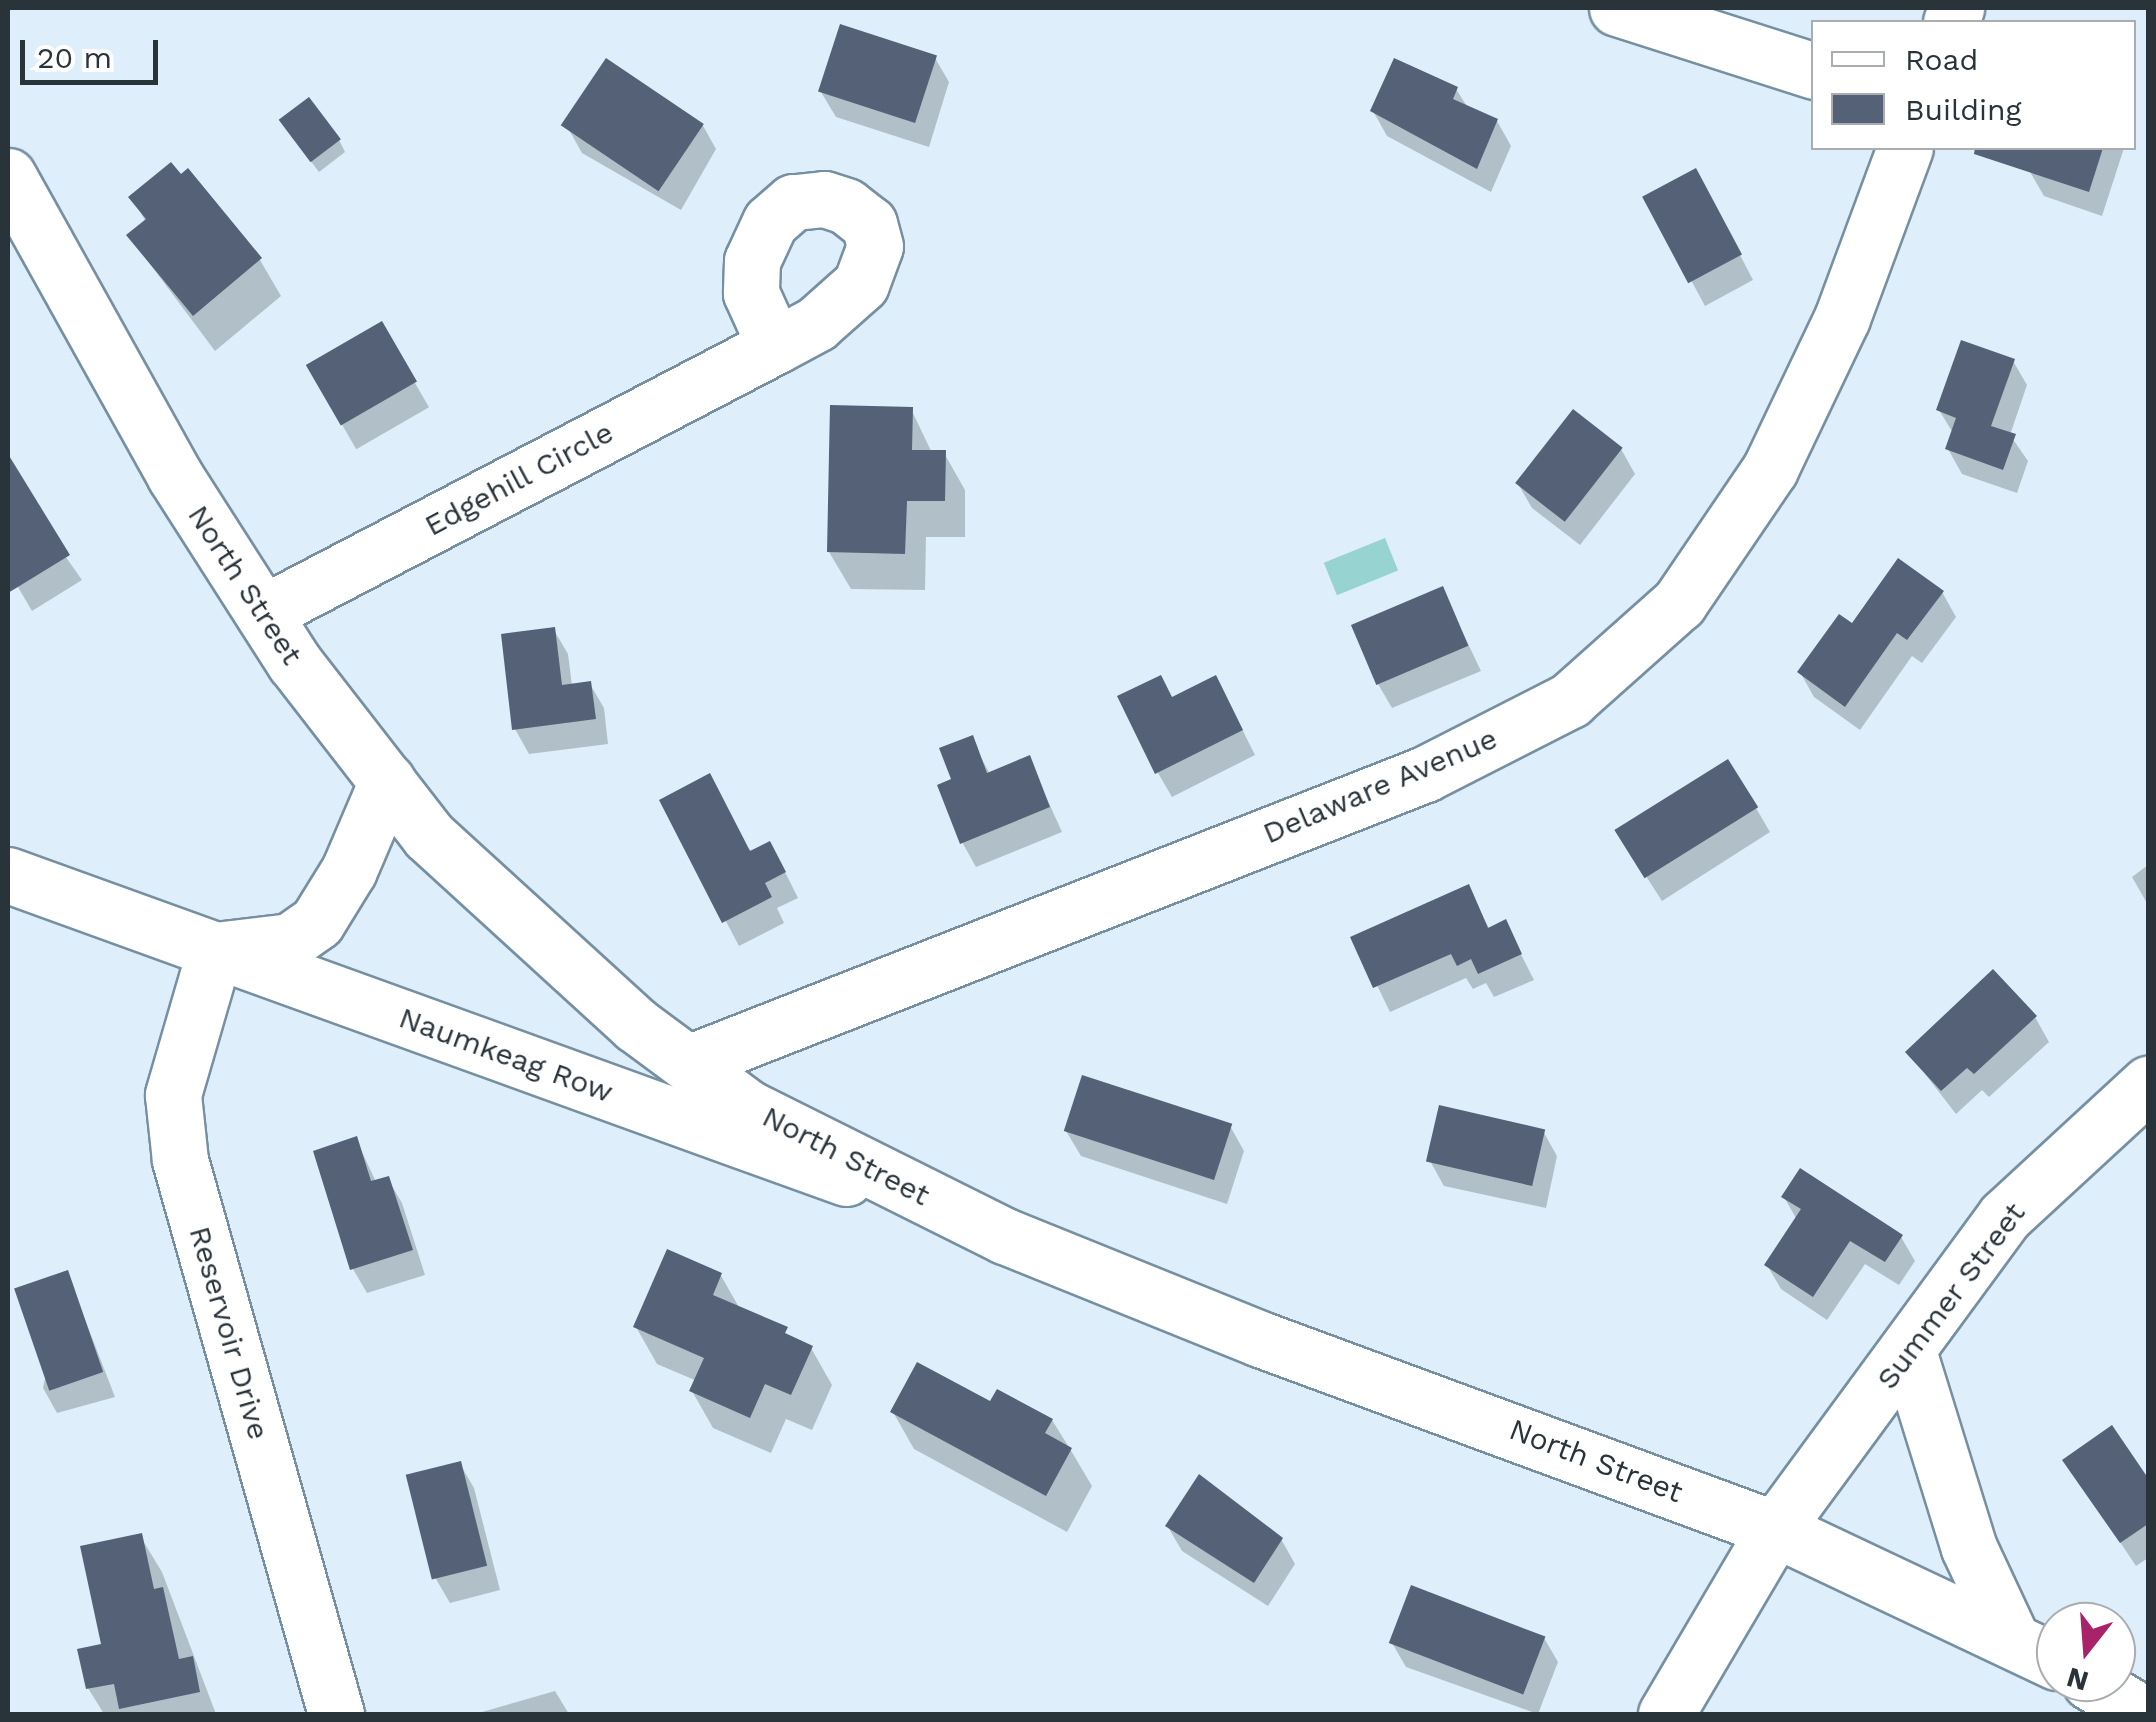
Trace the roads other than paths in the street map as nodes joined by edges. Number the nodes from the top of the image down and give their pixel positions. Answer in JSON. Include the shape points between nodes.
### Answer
{"nodes":[{"id":1,"x":1617,"y":8,"type":"edge"},
{"id":2,"x":1811,"y":70,"type":"edge"},
{"id":3,"x":1904,"y":150,"type":"edge"},
{"id":4,"x":8,"y":176,"type":"edge"},
{"id":5,"x":775,"y":346,"type":"dead end"},
{"id":6,"x":263,"y":613,"type":"junction"},
{"id":7,"x":387,"y":781,"type":"junction"},
{"id":8,"x":8,"y":875,"type":"edge"},
{"id":9,"x":214,"y":950,"type":"junction"},
{"id":10,"x":688,"y":1063,"type":"junction"},
{"id":11,"x":2148,"y":1084,"type":"edge"},
{"id":12,"x":1005,"y":1236,"type":"junction"},
{"id":13,"x":1908,"y":1351,"type":"junction"},
{"id":14,"x":1775,"y":1529,"type":"junction"},
{"id":15,"x":2034,"y":1650,"type":"edge"},
{"id":16,"x":336,"y":1714,"type":"edge"},
{"id":17,"x":1666,"y":1714,"type":"edge"}],
"edges":[{"from":1,"to":2,"type":"street"},
{"from":3,"to":10,"type":"street","name":"Delaware Avenue","via":[[1842,318],[1770,469],[1679,604],[1570,700],[1425,774]]},
{"from":4,"to":6,"type":"street","name":"North Street","via":[[175,476]]},
{"from":5,"to":6,"type":"street","name":"Edgehill Circle"},
{"from":6,"to":7,"type":"street","name":"North Street"},
{"from":7,"to":9,"type":"street","via":[[349,870],[317,922],[290,940]]},
{"from":7,"to":10,"type":"street","name":"North Street","via":[[429,836],[636,1025]]},
{"from":8,"to":9,"type":"street","name":"Naumkeag Row"},
{"from":9,"to":12,"type":"street","name":"Naumkeag Row"},
{"from":9,"to":16,"type":"street","name":"Reservoir Drive","via":[[173,1095],[180,1160]]},
{"from":10,"to":12,"type":"street","name":"North Street","via":[[748,1108]]},
{"from":11,"to":13,"type":"street","name":"Summer Street","via":[[2004,1216]]},
{"from":12,"to":14,"type":"street","name":"North Street","via":[[1260,1339]]},
{"from":13,"to":14,"type":"street","name":"Summer Street"},
{"from":13,"to":15,"type":"street","via":[[1968,1548]]},
{"from":14,"to":15,"type":"street","name":"North Street"},
{"from":14,"to":17,"type":"street","name":"Summer Street"}]}
